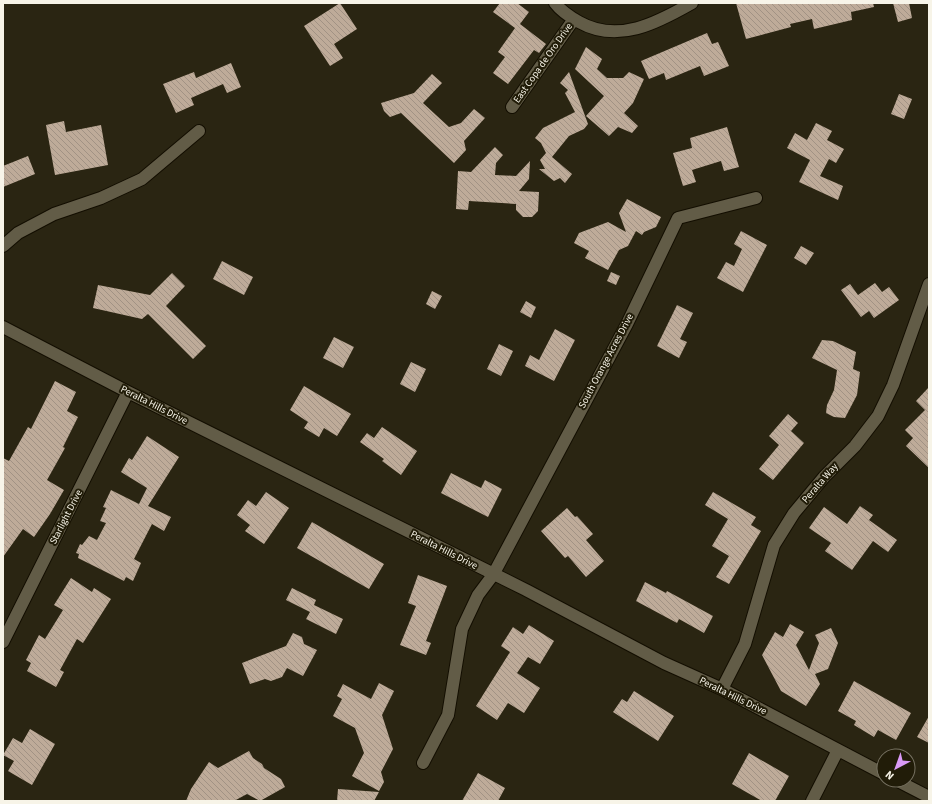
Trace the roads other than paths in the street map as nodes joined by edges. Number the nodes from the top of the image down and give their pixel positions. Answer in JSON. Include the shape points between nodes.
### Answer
{"nodes":[{"id":1,"x":555,"y":3,"type":"edge"},
{"id":2,"x":692,"y":3,"type":"edge"},
{"id":3,"x":574,"y":19,"type":"junction"},
{"id":4,"x":512,"y":107,"type":"dead end"},
{"id":5,"x":200,"y":131,"type":"dead end"},
{"id":6,"x":756,"y":198,"type":"dead end"},
{"id":7,"x":3,"y":246,"type":"edge"},
{"id":8,"x":929,"y":284,"type":"edge"},
{"id":9,"x":3,"y":327,"type":"edge"},
{"id":10,"x":128,"y":392,"type":"junction"},
{"id":11,"x":494,"y":574,"type":"junction"},
{"id":12,"x":3,"y":642,"type":"edge"},
{"id":13,"x":722,"y":689,"type":"junction"},
{"id":14,"x":838,"y":750,"type":"junction"},
{"id":15,"x":423,"y":763,"type":"dead end"},
{"id":16,"x":876,"y":770,"type":"edge"},
{"id":17,"x":912,"y":788,"type":"edge"},
{"id":18,"x":929,"y":797,"type":"edge"},
{"id":19,"x":812,"y":801,"type":"edge"}],
"edges":[{"from":1,"to":3,"type":"street","name":"East Copa de Oro Drive"},
{"from":2,"to":3,"type":"street","name":"East Copa de Oro Drive","via":[[647,25],[617,33],[588,27]]},
{"from":3,"to":4,"type":"street","name":"East Copa de Oro Drive"},
{"from":5,"to":7,"type":"street","via":[[142,179],[101,198],[54,214],[18,233]]},
{"from":6,"to":11,"type":"street","name":"South Orange Acres Drive","via":[[678,218],[626,324]]},
{"from":8,"to":13,"type":"street","name":"Peralta Way","via":[[893,385],[878,416],[855,446],[799,507],[774,545],[745,644]]},
{"from":9,"to":10,"type":"street","name":"Peralta Hills Drive"},
{"from":10,"to":11,"type":"street","name":"Peralta Hills Drive"},
{"from":10,"to":12,"type":"street","name":"Starlight Drive"},
{"from":11,"to":13,"type":"street","name":"Peralta Hills Drive","via":[[658,660]]},
{"from":11,"to":15,"type":"street","name":"South Orange Acres Drive","via":[[478,595],[462,629],[448,715]]},
{"from":13,"to":14,"type":"street","name":"Peralta Hills Drive"},
{"from":14,"to":16,"type":"street","name":"Peralta Hills Drive"},
{"from":14,"to":19,"type":"street"},
{"from":17,"to":18,"type":"street"}]}
